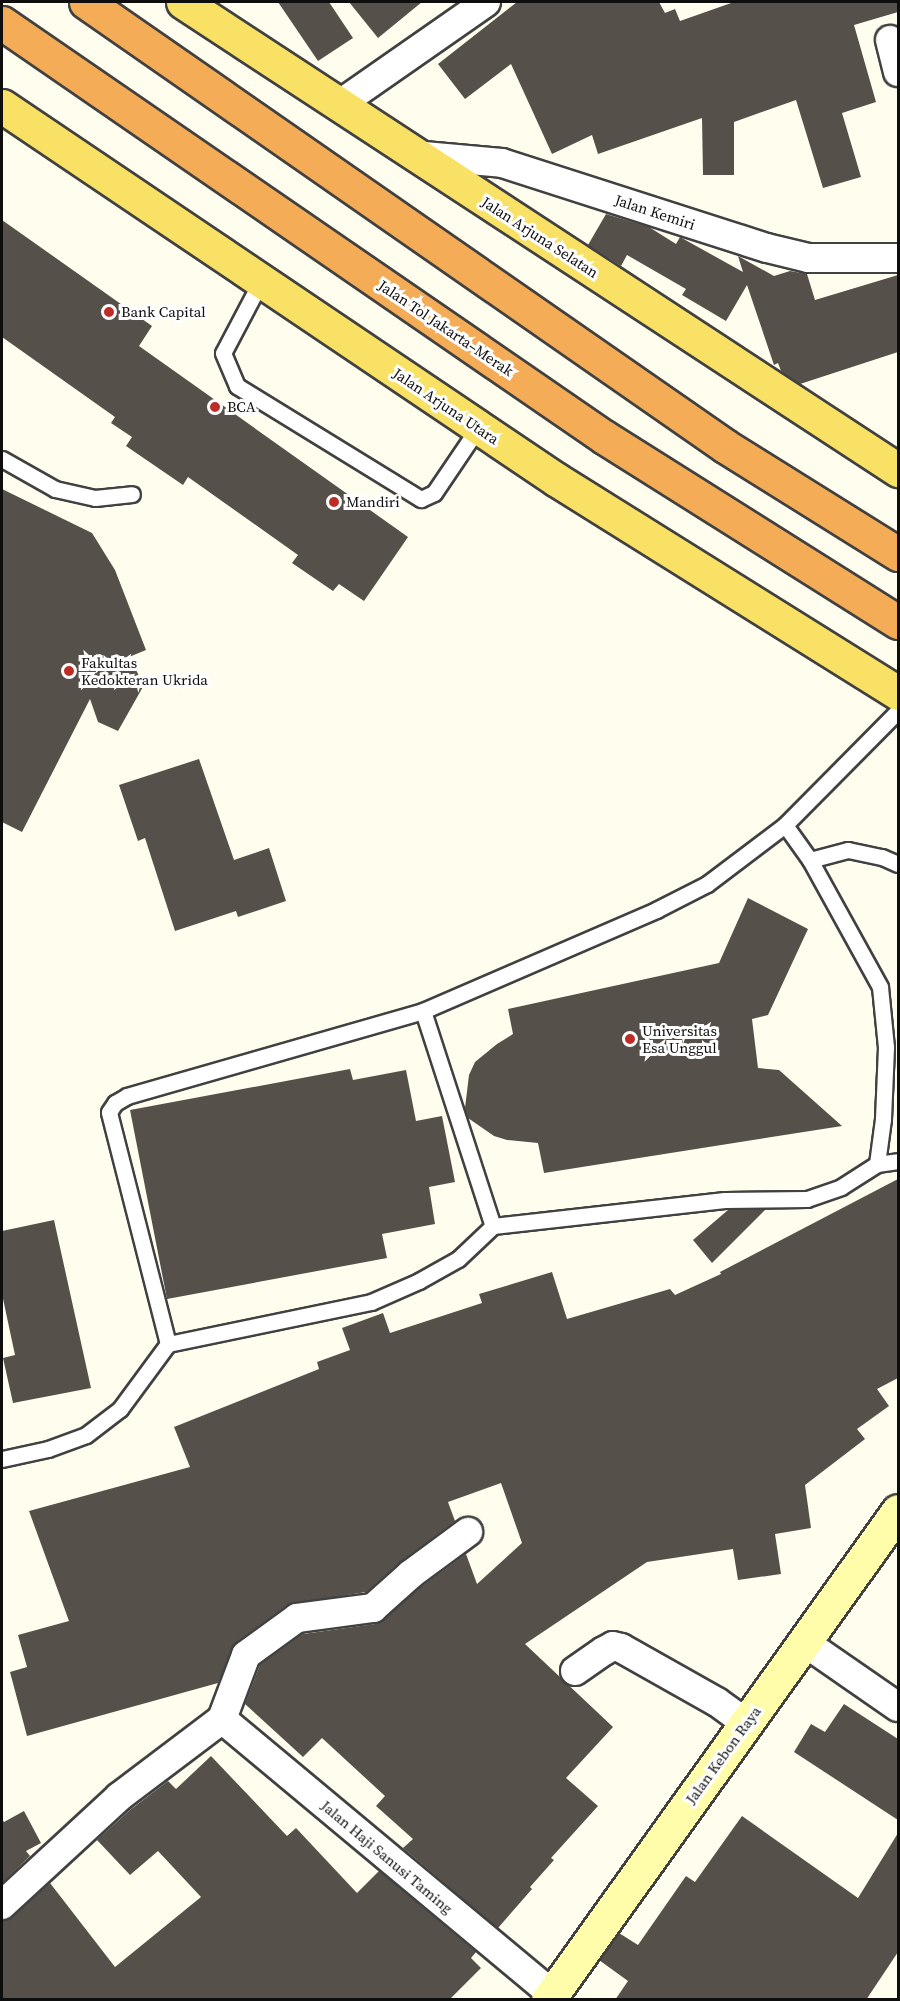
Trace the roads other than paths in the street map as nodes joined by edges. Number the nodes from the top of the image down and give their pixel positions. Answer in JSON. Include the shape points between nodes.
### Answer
{"nodes":[{"id":1,"x":86,"y":2,"type":"edge"},
{"id":2,"x":183,"y":2,"type":"edge"},
{"id":3,"x":486,"y":2,"type":"edge"},
{"id":4,"x":2,"y":23,"type":"edge"},
{"id":5,"x":890,"y":40,"type":"dead end"},
{"id":6,"x":898,"y":72,"type":"edge"},
{"id":7,"x":340,"y":104,"type":"junction"},
{"id":8,"x":2,"y":106,"type":"edge"},
{"id":9,"x":413,"y":154,"type":"junction"},
{"id":10,"x":898,"y":258,"type":"edge"},
{"id":11,"x":261,"y":281,"type":"junction"},
{"id":12,"x":478,"y":428,"type":"junction"},
{"id":13,"x":2,"y":459,"type":"edge"},
{"id":14,"x":898,"y":470,"type":"edge"},
{"id":15,"x":132,"y":494,"type":"dead end"},
{"id":16,"x":898,"y":554,"type":"edge"},
{"id":17,"x":898,"y":622,"type":"edge"},
{"id":18,"x":898,"y":693,"type":"edge"},
{"id":19,"x":898,"y":711,"type":"edge"},
{"id":20,"x":785,"y":825,"type":"junction"},
{"id":21,"x":810,"y":860,"type":"junction"},
{"id":22,"x":898,"y":864,"type":"edge"},
{"id":23,"x":423,"y":1011,"type":"junction"},
{"id":24,"x":898,"y":1161,"type":"edge"},
{"id":25,"x":877,"y":1164,"type":"junction"},
{"id":26,"x":494,"y":1227,"type":"junction"},
{"id":27,"x":168,"y":1344,"type":"junction"},
{"id":28,"x":2,"y":1459,"type":"edge"},
{"id":29,"x":898,"y":1511,"type":"edge"},
{"id":30,"x":468,"y":1532,"type":"dead end"},
{"id":31,"x":804,"y":1642,"type":"junction"},
{"id":32,"x":575,"y":1671,"type":"dead end"},
{"id":33,"x":898,"y":1707,"type":"edge"},
{"id":34,"x":222,"y":1719,"type":"junction"},
{"id":35,"x":746,"y":1723,"type":"junction"},
{"id":36,"x":2,"y":1905,"type":"edge"},
{"id":37,"x":550,"y":1997,"type":"edge"}],
"edges":[{"from":1,"to":16,"type":"highway","via":[[725,446]]},
{"from":2,"to":7,"type":"main road","name":"Jalan Arjuna Selatan"},
{"from":3,"to":7,"type":"street"},
{"from":4,"to":17,"type":"highway","name":"Jalan Tol Jakarta–Merak","via":[[604,437]]},
{"from":5,"to":6,"type":"street"},
{"from":7,"to":9,"type":"main road","name":"Jalan Arjuna Selatan"},
{"from":8,"to":11,"type":"main road","name":"Jalan Arjuna Utara"},
{"from":9,"to":10,"type":"street","name":"Jalan Kemiri","via":[[502,163],[808,258]]},
{"from":9,"to":14,"type":"main road","name":"Jalan Arjuna Selatan"},
{"from":11,"to":12,"type":"main road","name":"Jalan Arjuna Utara"},
{"from":11,"to":12,"type":"lane","via":[[223,353],[237,386],[421,499],[434,493]]},
{"from":12,"to":18,"type":"main road","name":"Jalan Arjuna Utara"},
{"from":13,"to":15,"type":"lane","via":[[55,489],[95,498]]},
{"from":19,"to":20,"type":"lane"},
{"from":20,"to":21,"type":"lane"},
{"from":20,"to":23,"type":"lane","via":[[707,884]]},
{"from":21,"to":22,"type":"lane","via":[[848,850]]},
{"from":21,"to":25,"type":"lane","via":[[880,987],[886,1047]]},
{"from":23,"to":26,"type":"lane"},
{"from":23,"to":27,"type":"lane","via":[[127,1096],[115,1103],[109,1112]]},
{"from":24,"to":25,"type":"lane"},
{"from":25,"to":26,"type":"lane","via":[[841,1187],[807,1199],[725,1200]]},
{"from":26,"to":27,"type":"lane","via":[[458,1259],[371,1302]]},
{"from":27,"to":28,"type":"lane","via":[[120,1409],[86,1436]]},
{"from":29,"to":31,"type":"street","name":"Jalan Kebon Raya"},
{"from":30,"to":34,"type":"street","via":[[373,1608],[297,1618],[246,1655]]},
{"from":31,"to":33,"type":"street"},
{"from":31,"to":35,"type":"street","name":"Jalan Kebon Raya"},
{"from":32,"to":35,"type":"street","via":[[614,1646],[621,1648],[717,1701]]},
{"from":34,"to":36,"type":"street","via":[[118,1797]]},
{"from":34,"to":37,"type":"street","name":"Jalan Haji Sanusi Taming"},
{"from":35,"to":37,"type":"street","name":"Jalan Kebon Raya"}]}
